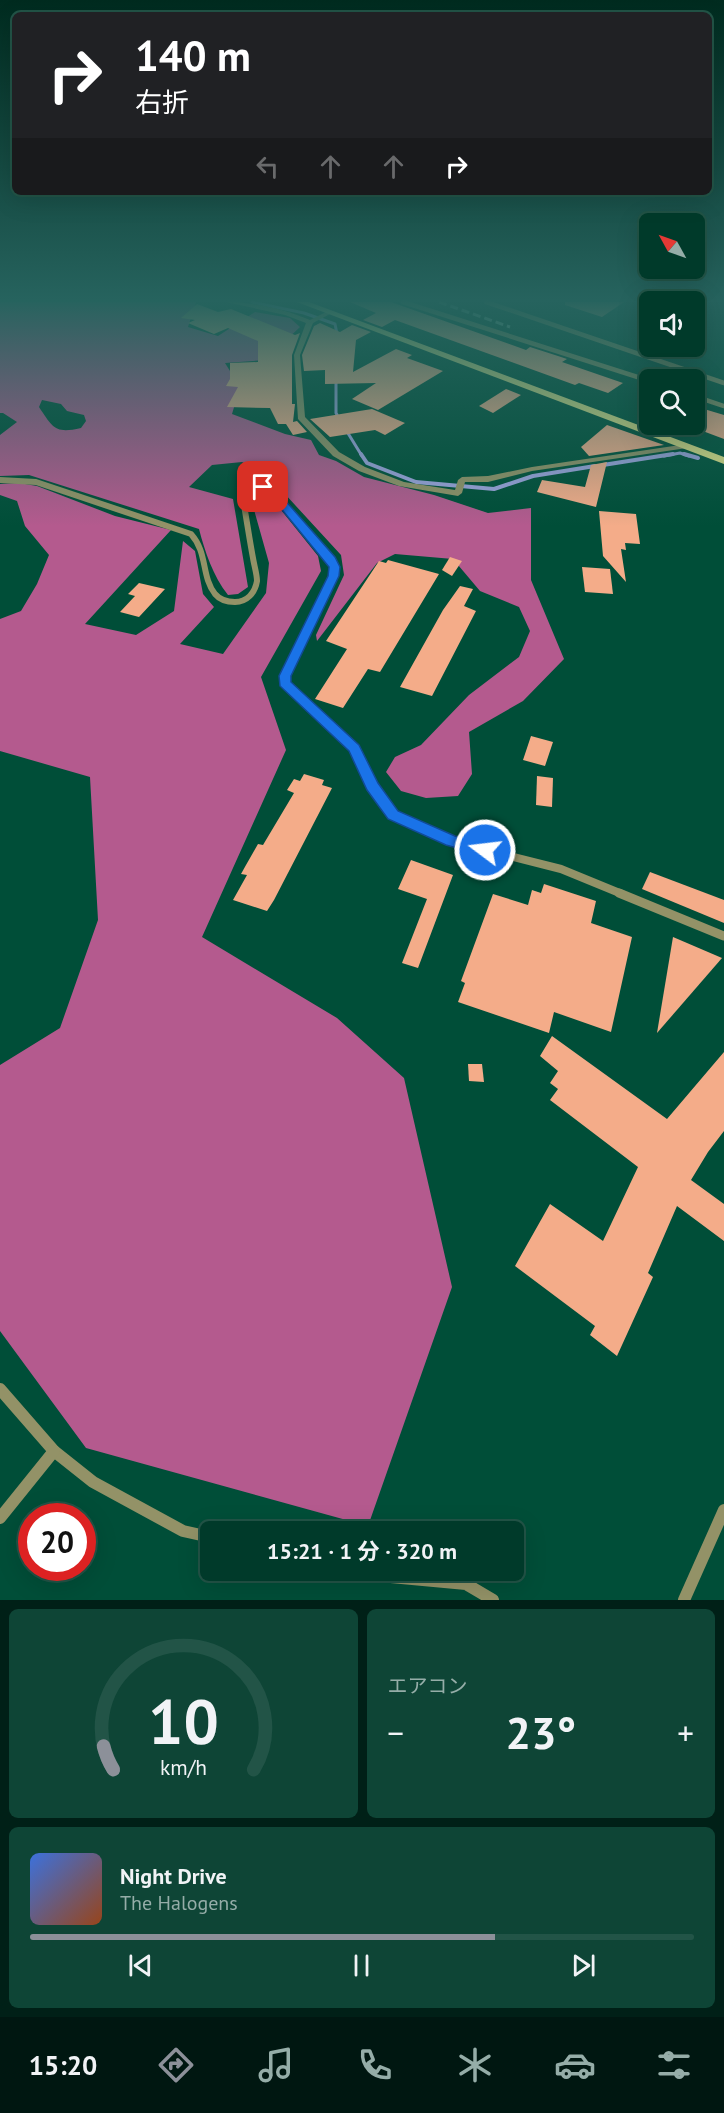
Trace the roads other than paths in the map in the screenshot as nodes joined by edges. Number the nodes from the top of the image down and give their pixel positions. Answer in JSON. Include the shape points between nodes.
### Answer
{"nodes":[{"id":1,"x":297,"y":377,"type":"edge"},
{"id":2,"x":497,"y":377,"type":"edge"},
{"id":3,"x":515,"y":377,"type":"edge"},
{"id":4,"x":705,"y":377,"type":"edge"},
{"id":5,"x":724,"y":383,"type":"edge"},
{"id":6,"x":705,"y":400,"type":"edge"},
{"id":7,"x":724,"y":406,"type":"edge"},
{"id":8,"x":687,"y":446,"type":"junction"},
{"id":9,"x":724,"y":454,"type":"edge"},
{"id":10,"x":724,"y":461,"type":"edge"},
{"id":11,"x":0,"y":480,"type":"edge"},
{"id":12,"x":724,"y":936,"type":"edge"},
{"id":13,"x":0,"y":1389,"type":"edge"},
{"id":14,"x":54,"y":1451,"type":"junction"},
{"id":15,"x":724,"y":1510,"type":"edge"},
{"id":16,"x":0,"y":1518,"type":"edge"},
{"id":17,"x":200,"y":1535,"type":"edge"},
{"id":18,"x":434,"y":1581,"type":"edge"},
{"id":19,"x":493,"y":1600,"type":"edge"},
{"id":20,"x":684,"y":1600,"type":"edge"}],
"edges":[{"from":1,"to":8,"type":"street","via":[[301,417],[336,454],[402,484],[439,491],[460,487],[462,480]]},
{"from":2,"to":8,"type":"main road"},
{"from":3,"to":9,"type":"main road"},
{"from":4,"to":5,"type":"lane"},
{"from":6,"to":7,"type":"lane"},
{"from":8,"to":10,"type":"main road"},
{"from":11,"to":12,"type":"lane","via":[[36,482],[191,534],[204,549],[208,583],[228,603],[247,599],[257,580],[242,494],[255,487],[269,489],[335,567],[285,683],[354,748],[372,786],[393,815],[451,841],[561,869]]},
{"from":13,"to":14,"type":"lane"},
{"from":14,"to":16,"type":"lane"},
{"from":14,"to":17,"type":"lane","via":[[93,1482],[183,1531]]},
{"from":15,"to":20,"type":"lane"},
{"from":18,"to":19,"type":"lane","via":[[466,1584]]}]}
